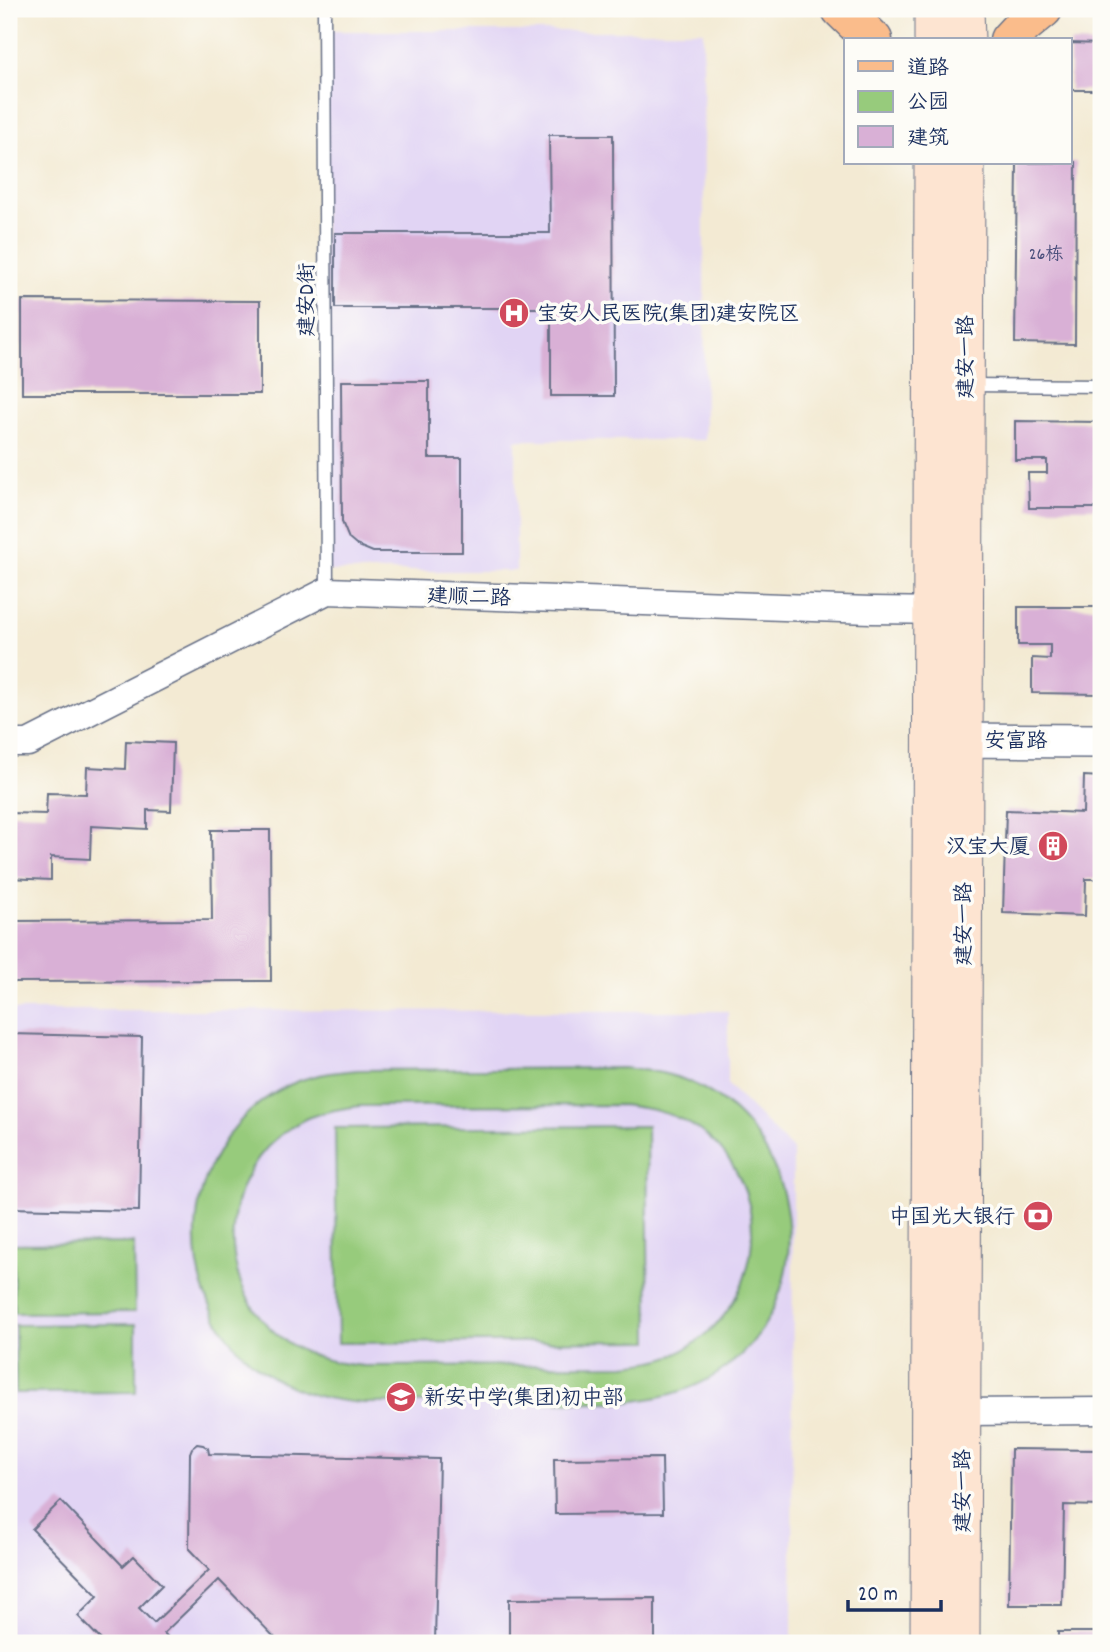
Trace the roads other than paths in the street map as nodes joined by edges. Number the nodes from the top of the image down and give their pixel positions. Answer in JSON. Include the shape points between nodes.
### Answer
{"nodes":[{"id":1,"x":324,"y":9,"type":"edge"},
{"id":2,"x":841,"y":9,"type":"edge"},
{"id":3,"x":933,"y":9,"type":"edge"},
{"id":4,"x":965,"y":9,"type":"edge"},
{"id":5,"x":1042,"y":9,"type":"edge"},
{"id":6,"x":871,"y":38,"type":"edge"},
{"id":7,"x":933,"y":38,"type":"edge"},
{"id":8,"x":966,"y":38,"type":"edge"},
{"id":9,"x":1011,"y":38,"type":"edge"},
{"id":10,"x":933,"y":164,"type":"edge"},
{"id":11,"x":965,"y":164,"type":"edge"},
{"id":12,"x":965,"y":385,"type":"junction"},
{"id":13,"x":1101,"y":386,"type":"edge"},
{"id":14,"x":327,"y":591,"type":"junction"},
{"id":15,"x":948,"y":611,"type":"junction"},
{"id":16,"x":948,"y":740,"type":"junction"},
{"id":17,"x":1101,"y":741,"type":"edge"},
{"id":18,"x":9,"y":743,"type":"edge"},
{"id":19,"x":1101,"y":1411,"type":"edge"},
{"id":20,"x":962,"y":1412,"type":"junction"},
{"id":21,"x":929,"y":1643,"type":"edge"},
{"id":22,"x":961,"y":1643,"type":"edge"}],
"edges":[{"from":1,"to":14,"type":"lane","name":"建安D街"},
{"from":2,"to":6,"type":"main road"},
{"from":3,"to":7,"type":"main road"},
{"from":4,"to":8,"type":"main road"},
{"from":5,"to":9,"type":"main road"},
{"from":10,"to":15,"type":"main road","name":"建安一路"},
{"from":11,"to":12,"type":"main road","name":"建安一路"},
{"from":12,"to":13,"type":"lane"},
{"from":12,"to":15,"type":"main road","name":"建安一路"},
{"from":14,"to":15,"type":"street","name":"建顺二路"},
{"from":14,"to":18,"type":"street","name":"建顺二路","via":[[28,743]]},
{"from":15,"to":16,"type":"main road","name":"建安一路"},
{"from":16,"to":17,"type":"street","name":"安富路"},
{"from":16,"to":20,"type":"main road","name":"建安一路"},
{"from":16,"to":21,"type":"main road","name":"建安一路"},
{"from":19,"to":20,"type":"street"},
{"from":20,"to":22,"type":"main road","name":"建安一路"}]}
